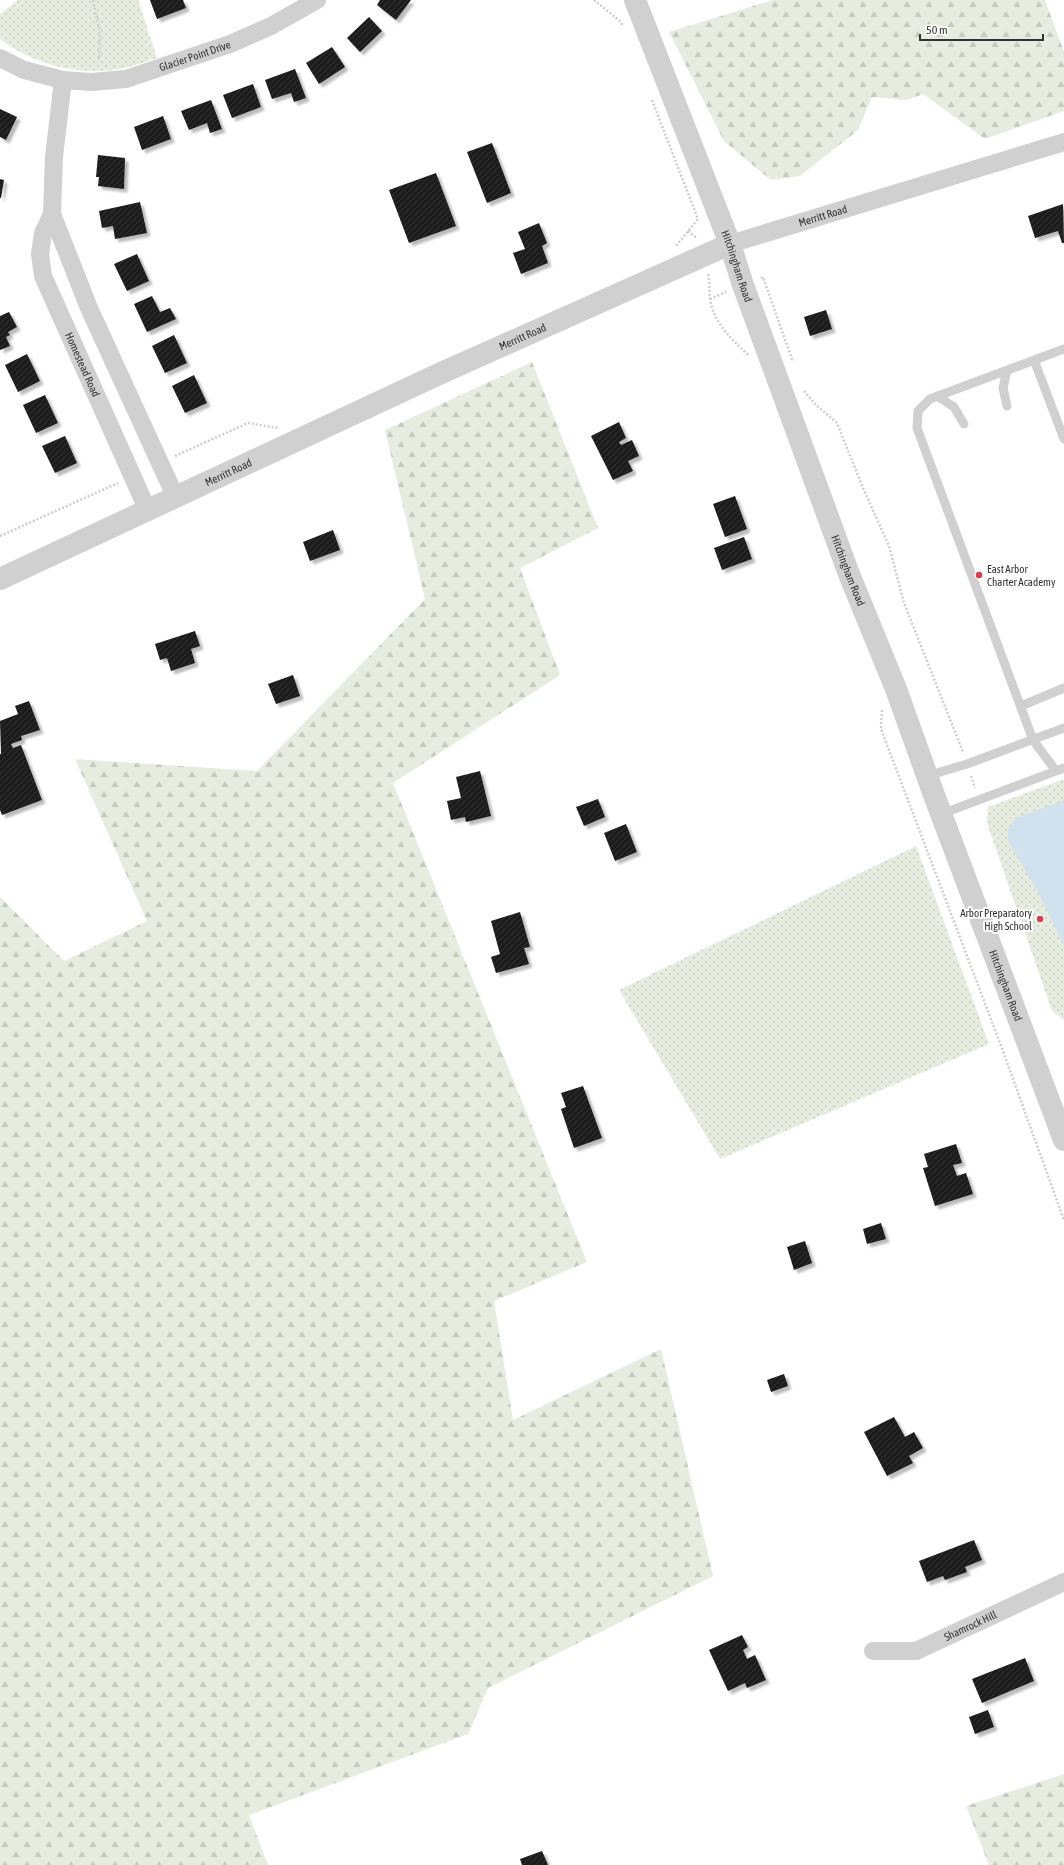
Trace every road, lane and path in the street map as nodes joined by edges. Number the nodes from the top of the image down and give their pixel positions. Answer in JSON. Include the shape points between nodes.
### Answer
{"nodes":[{"id":1,"x":93,"y":0,"type":"edge"},
{"id":2,"x":317,"y":0,"type":"edge"},
{"id":3,"x":594,"y":0,"type":"edge"},
{"id":4,"x":635,"y":0,"type":"edge"},
{"id":5,"x":624,"y":29,"type":"dead end"},
{"id":6,"x":0,"y":58,"type":"edge"},
{"id":7,"x":99,"y":60,"type":"dead end"},
{"id":8,"x":63,"y":80,"type":"junction"},
{"id":9,"x":650,"y":95,"type":"dead end"},
{"id":10,"x":1064,"y":142,"type":"edge"},
{"id":11,"x":52,"y":214,"type":"junction"},
{"id":12,"x":688,"y":231,"type":"junction"},
{"id":13,"x":730,"y":244,"type":"junction"},
{"id":14,"x":674,"y":248,"type":"dead end"},
{"id":15,"x":703,"y":256,"type":"junction"},
{"id":16,"x":743,"y":285,"type":"junction"},
{"id":17,"x":710,"y":299,"type":"junction"},
{"id":18,"x":1064,"y":349,"type":"edge"},
{"id":19,"x":1034,"y":360,"type":"junction"},
{"id":20,"x":751,"y":363,"type":"dead end"},
{"id":21,"x":794,"y":363,"type":"dead end"},
{"id":22,"x":1007,"y":370,"type":"junction"},
{"id":23,"x":802,"y":385,"type":"dead end"},
{"id":24,"x":937,"y":396,"type":"junction"},
{"id":25,"x":1008,"y":406,"type":"dead end"},
{"id":26,"x":964,"y":424,"type":"dead end"},
{"id":27,"x":280,"y":429,"type":"dead end"},
{"id":28,"x":1064,"y":439,"type":"edge"},
{"id":29,"x":170,"y":458,"type":"dead end"},
{"id":30,"x":124,"y":480,"type":"dead end"},
{"id":31,"x":176,"y":498,"type":"junction"},
{"id":32,"x":148,"y":511,"type":"junction"},
{"id":33,"x":0,"y":536,"type":"edge"},
{"id":34,"x":0,"y":579,"type":"edge"},
{"id":35,"x":1064,"y":688,"type":"edge"},
{"id":36,"x":1021,"y":706,"type":"junction"},
{"id":37,"x":882,"y":708,"type":"dead end"},
{"id":38,"x":1064,"y":728,"type":"edge"},
{"id":39,"x":1033,"y":740,"type":"junction"},
{"id":40,"x":967,"y":764,"type":"junction"},
{"id":41,"x":1060,"y":769,"type":"edge"},
{"id":42,"x":927,"y":776,"type":"junction"},
{"id":43,"x":979,"y":799,"type":"junction"},
{"id":44,"x":941,"y":814,"type":"junction"},
{"id":45,"x":1064,"y":1140,"type":"edge"},
{"id":46,"x":1064,"y":1220,"type":"edge"},
{"id":47,"x":1064,"y":1582,"type":"edge"},
{"id":48,"x":873,"y":1651,"type":"dead end"}],
"edges":[{"from":1,"to":7,"type":"path","via":[[100,32]]},
{"from":2,"to":8,"type":"street","name":"Glacier Point Drive","via":[[271,26],[189,59],[126,79],[91,82]]},
{"from":3,"to":5,"type":"path","via":[[621,22]]},
{"from":4,"to":13,"type":"street","name":"Hitchingham Road"},
{"from":6,"to":8,"type":"street","name":"Glacier Point Drive","via":[[24,70]]},
{"from":8,"to":11,"type":"street","name":"Homestead Road","via":[[54,157]]},
{"from":9,"to":12,"type":"path","via":[[698,219]]},
{"from":10,"to":13,"type":"street","name":"Merritt Road"},
{"from":11,"to":31,"type":"street","name":"Homestead Road","via":[[89,308]]},
{"from":11,"to":32,"type":"street","name":"Homestead Road","via":[[43,233],[40,254],[43,276]]},
{"from":12,"to":14,"type":"path"},
{"from":12,"to":15,"type":"path","via":[[696,237]]},
{"from":13,"to":15,"type":"street","name":"Merritt Road"},
{"from":13,"to":16,"type":"street","name":"Hitchingham Road"},
{"from":15,"to":17,"type":"path","via":[[709,279]]},
{"from":15,"to":31,"type":"street","name":"Merritt Road","via":[[439,374]]},
{"from":16,"to":17,"type":"path"},
{"from":16,"to":21,"type":"path","via":[[763,277]]},
{"from":16,"to":42,"type":"street","name":"Hitchingham Road"},
{"from":17,"to":20,"type":"path","via":[[723,330],[748,355]]},
{"from":18,"to":19,"type":"lane"},
{"from":19,"to":22,"type":"lane"},
{"from":19,"to":28,"type":"lane"},
{"from":22,"to":24,"type":"lane"},
{"from":22,"to":25,"type":"lane","via":[[1003,388]]},
{"from":23,"to":40,"type":"path","via":[[804,392],[837,423],[889,546],[904,604]]},
{"from":24,"to":26,"type":"lane","via":[[954,407]]},
{"from":24,"to":36,"type":"lane","via":[[918,411],[916,428]]},
{"from":27,"to":29,"type":"path","via":[[248,423]]},
{"from":30,"to":33,"type":"path"},
{"from":31,"to":32,"type":"street","name":"Merritt Road"},
{"from":32,"to":34,"type":"street","name":"Merritt Road"},
{"from":35,"to":36,"type":"lane"},
{"from":36,"to":39,"type":"lane"},
{"from":37,"to":46,"type":"path","via":[[881,729]]},
{"from":38,"to":39,"type":"lane"},
{"from":39,"to":40,"type":"lane"},
{"from":39,"to":41,"type":"lane"},
{"from":40,"to":42,"type":"lane"},
{"from":40,"to":43,"type":"path"},
{"from":41,"to":43,"type":"lane"},
{"from":42,"to":44,"type":"street","name":"Hitchingham Road"},
{"from":43,"to":44,"type":"lane"},
{"from":44,"to":45,"type":"street","name":"Hitchingham Road"},
{"from":47,"to":48,"type":"street","name":"Shamrock Hill","via":[[916,1651]]}]}
